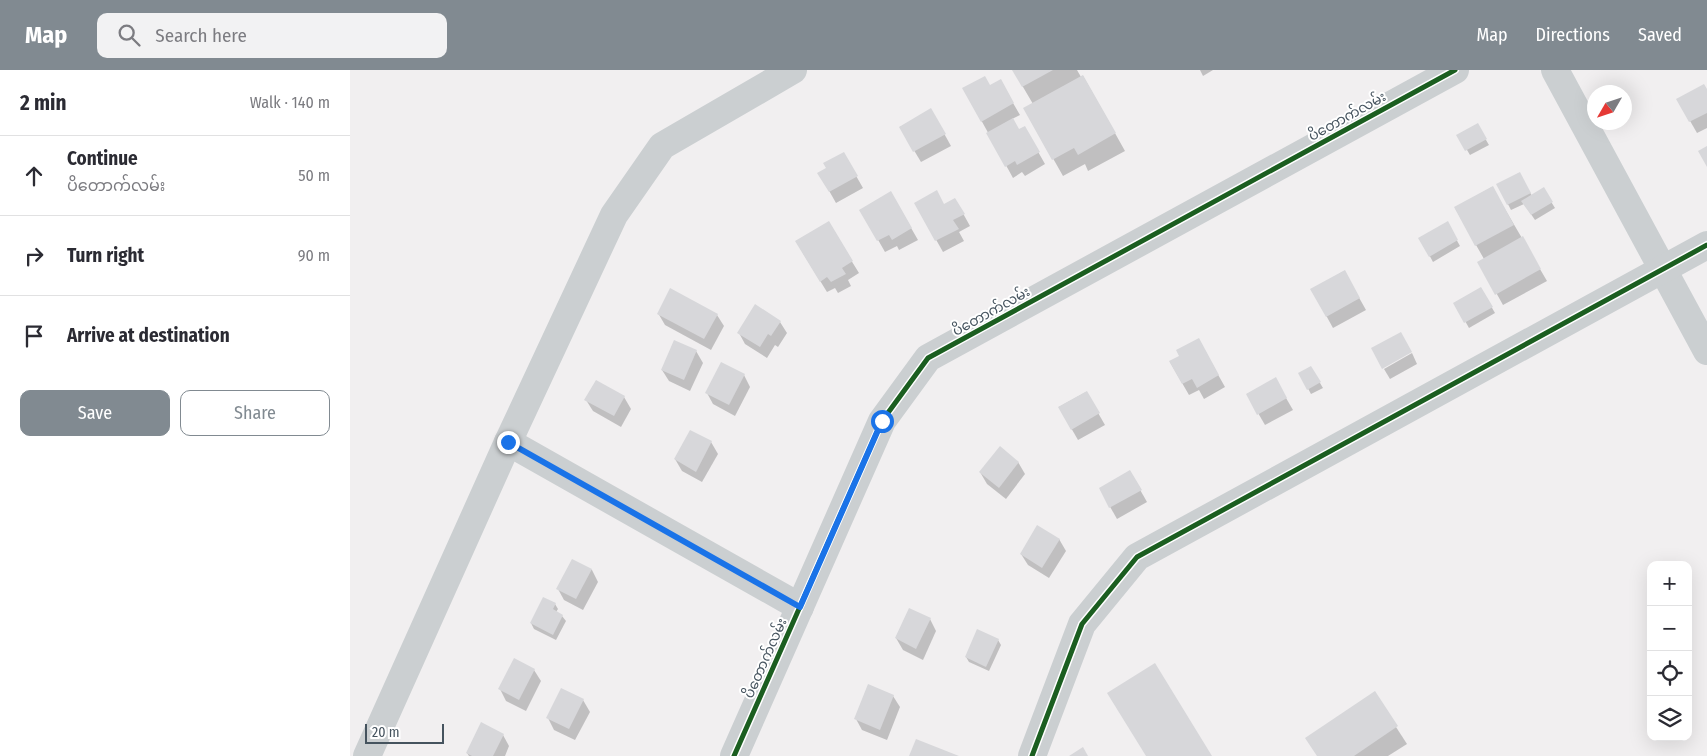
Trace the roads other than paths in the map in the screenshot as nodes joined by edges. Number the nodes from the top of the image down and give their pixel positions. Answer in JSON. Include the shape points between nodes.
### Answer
{"nodes":[{"id":1,"x":793,"y":70,"type":"edge"},
{"id":2,"x":1455,"y":70,"type":"edge"},
{"id":3,"x":1555,"y":70,"type":"edge"},
{"id":4,"x":1707,"y":245,"type":"edge"},
{"id":5,"x":1663,"y":269,"type":"junction"},
{"id":6,"x":1707,"y":351,"type":"edge"},
{"id":7,"x":508,"y":442,"type":"junction"},
{"id":8,"x":800,"y":607,"type":"junction"},
{"id":9,"x":367,"y":756,"type":"edge"},
{"id":10,"x":734,"y":756,"type":"edge"},
{"id":11,"x":1032,"y":756,"type":"edge"}],
"edges":[{"from":1,"to":7,"type":"street","via":[[662,146],[614,215]]},
{"from":2,"to":8,"type":"street","name":"ပိတောက်လမ်း","via":[[928,358],[882,421]]},
{"from":3,"to":5,"type":"street"},
{"from":4,"to":5,"type":"street"},
{"from":5,"to":6,"type":"street"},
{"from":5,"to":11,"type":"street","via":[[1136,557],[1082,624]]},
{"from":7,"to":8,"type":"street"},
{"from":7,"to":9,"type":"street"},
{"from":8,"to":10,"type":"street","name":"ပိတောက်လမ်း"}]}
